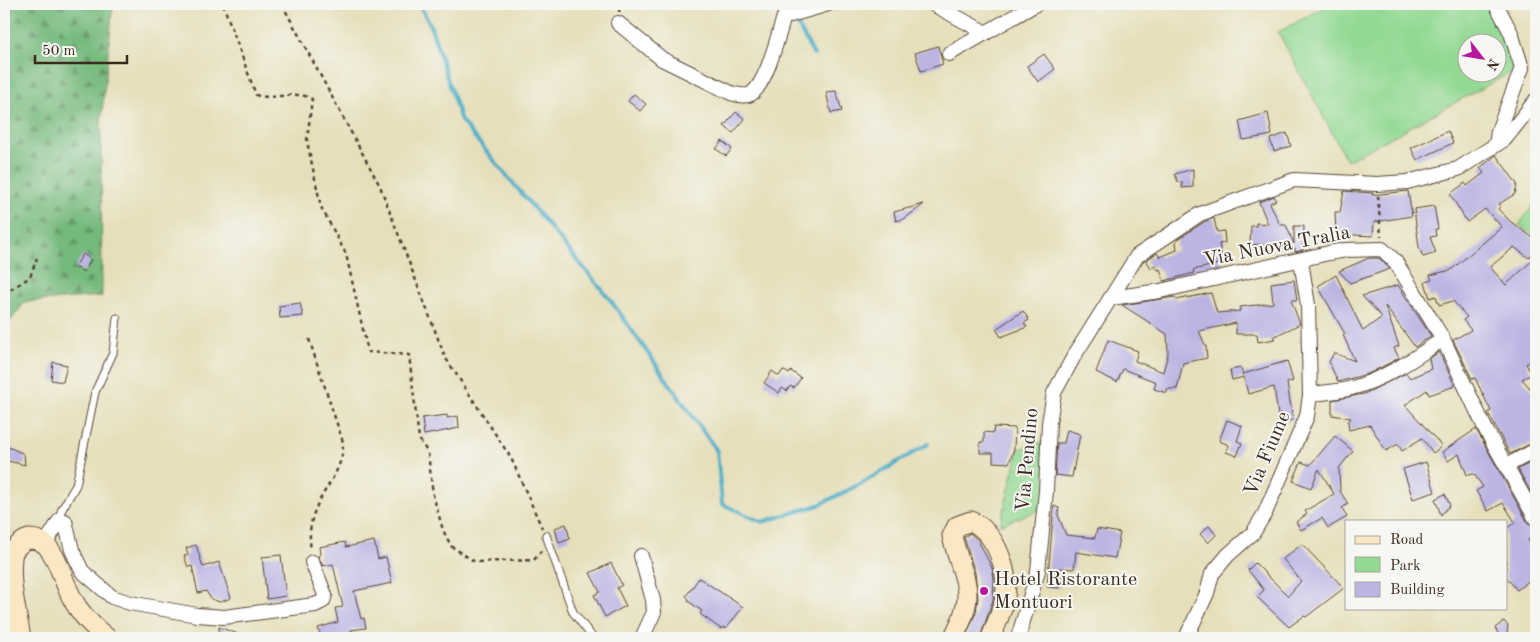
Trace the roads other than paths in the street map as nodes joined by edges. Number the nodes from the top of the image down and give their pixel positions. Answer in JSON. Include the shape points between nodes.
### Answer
{"nodes":[{"id":1,"x":828,"y":4,"type":"edge"},
{"id":2,"x":932,"y":4,"type":"edge"},
{"id":3,"x":1036,"y":4,"type":"edge"},
{"id":4,"x":1496,"y":4,"type":"edge"},
{"id":5,"x":618,"y":23,"type":"dead end"},
{"id":6,"x":986,"y":33,"type":"junction"},
{"id":7,"x":949,"y":54,"type":"dead end"},
{"id":8,"x":1536,"y":100,"type":"edge"},
{"id":9,"x":1496,"y":145,"type":"junction"},
{"id":10,"x":1301,"y":261,"type":"junction"},
{"id":11,"x":1111,"y":298,"type":"junction"},
{"id":12,"x":117,"y":318,"type":"dead end"},
{"id":13,"x":1443,"y":339,"type":"junction"},
{"id":14,"x":1310,"y":395,"type":"junction"},
{"id":15,"x":1536,"y":450,"type":"edge"},
{"id":16,"x":1506,"y":466,"type":"junction"},
{"id":17,"x":1536,"y":519,"type":"edge"},
{"id":18,"x":60,"y":520,"type":"junction"},
{"id":19,"x":546,"y":536,"type":"road end"},
{"id":20,"x":46,"y":544,"type":"junction"},
{"id":21,"x":641,"y":556,"type":"dead end"},
{"id":22,"x":312,"y":562,"type":"road end"},
{"id":23,"x":21,"y":638,"type":"edge"},
{"id":24,"x":107,"y":638,"type":"edge"},
{"id":25,"x":593,"y":638,"type":"edge"},
{"id":26,"x":642,"y":638,"type":"edge"},
{"id":27,"x":953,"y":638,"type":"edge"},
{"id":28,"x":991,"y":638,"type":"edge"},
{"id":29,"x":1018,"y":638,"type":"edge"},
{"id":30,"x":1186,"y":638,"type":"edge"}],
"edges":[{"from":1,"to":5,"type":"street","via":[[784,17],[761,82],[751,94],[743,96],[732,94],[662,59]]},
{"from":2,"to":6,"type":"street"},
{"from":3,"to":6,"type":"street"},
{"from":4,"to":9,"type":"street","via":[[1512,33],[1522,68],[1498,130]]},
{"from":6,"to":7,"type":"street"},
{"from":8,"to":9,"type":"street","name":"Via Pendino","via":[[1505,139]]},
{"from":9,"to":11,"type":"street","name":"Via Pendino","via":[[1458,169],[1407,182],[1377,184],[1294,180],[1200,214],[1137,256]]},
{"from":10,"to":11,"type":"street","name":"Via Nuova Tralia"},
{"from":10,"to":13,"type":"street","name":"Via Nuova Tralia","via":[[1346,250],[1382,249],[1394,261]]},
{"from":10,"to":14,"type":"street","name":"Via Fiume","via":[[1308,305]]},
{"from":11,"to":29,"type":"street","name":"Via Pendino","via":[[1054,393],[1038,571]]},
{"from":12,"to":18,"type":"lane","via":[[113,353],[95,392],[76,485],[61,511]]},
{"from":13,"to":14,"type":"street","via":[[1407,363],[1364,384]]},
{"from":13,"to":16,"type":"street","name":"Via Nuova Tralia"},
{"from":14,"to":30,"type":"street","name":"Via Fiume","via":[[1307,416],[1265,513],[1253,533],[1212,574],[1207,593]]},
{"from":15,"to":16,"type":"street"},
{"from":16,"to":17,"type":"street","name":"Via Nuova Tralia"},
{"from":18,"to":20,"type":"street"},
{"from":18,"to":22,"type":"street","via":[[65,521],[72,550],[82,571],[112,598],[197,615],[249,615],[315,605],[323,601],[325,595]]},
{"from":19,"to":25,"type":"lane","via":[[573,612]]},
{"from":20,"to":23,"type":"main road","via":[[34,539],[26,540],[12,556]]},
{"from":20,"to":24,"type":"main road","via":[[73,599],[90,624]]},
{"from":21,"to":26,"type":"street","via":[[654,612]]},
{"from":27,"to":28,"type":"main road","via":[[966,607],[968,588],[952,536],[957,526],[971,521],[982,526],[998,552],[1005,577],[1004,600]]}]}
